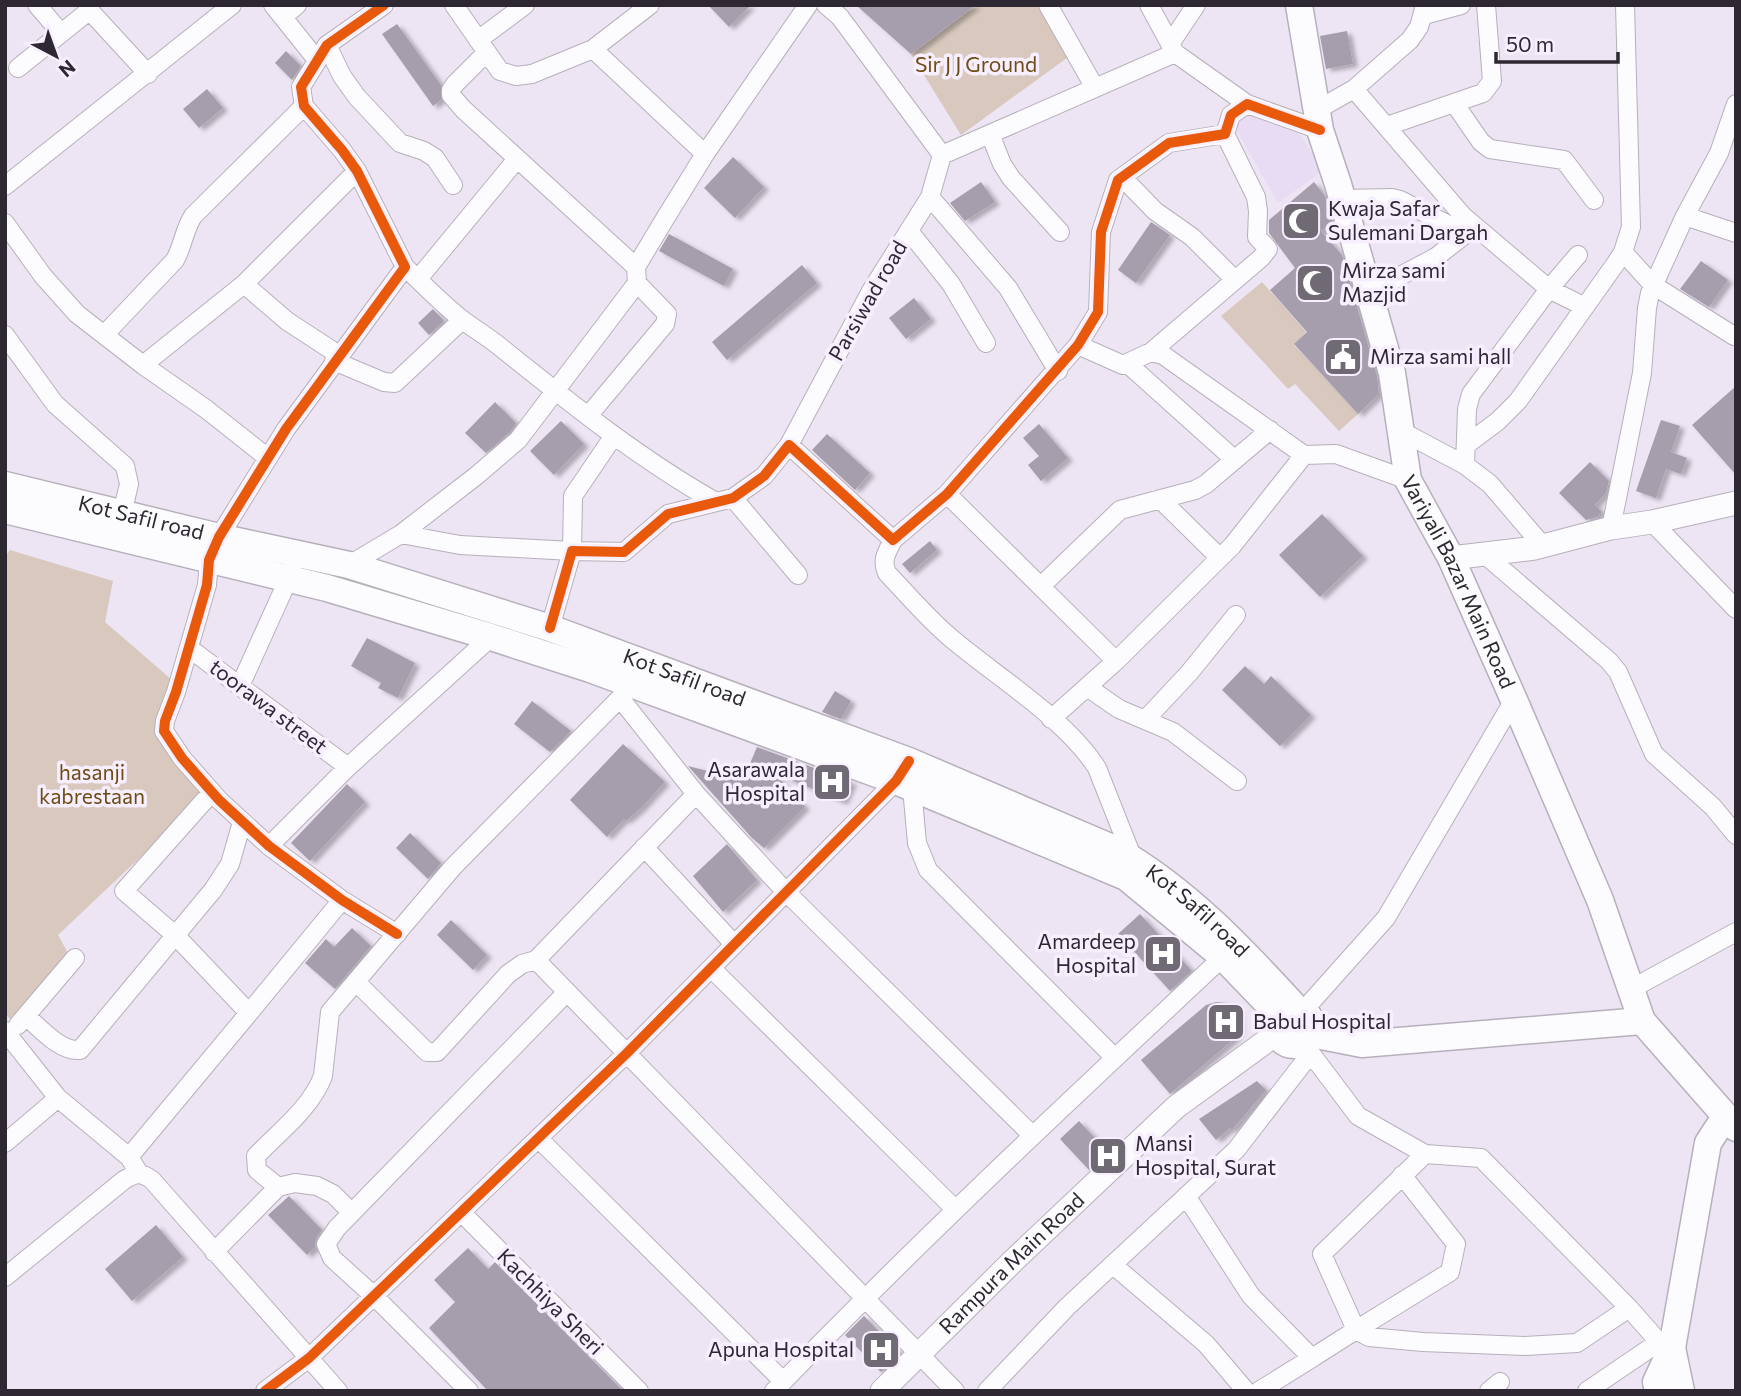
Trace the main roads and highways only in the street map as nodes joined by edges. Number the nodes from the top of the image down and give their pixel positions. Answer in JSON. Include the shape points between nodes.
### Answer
{"nodes":[{"id":1,"x":1299,"y":5,"type":"edge"},
{"id":2,"x":5,"y":485,"type":"edge"},
{"id":3,"x":5,"y":510,"type":"edge"},
{"id":4,"x":214,"y":549,"type":"junction"},
{"id":5,"x":632,"y":682,"type":"junction"},
{"id":6,"x":905,"y":777,"type":"junction"},
{"id":7,"x":1642,"y":1021,"type":"junction"},
{"id":8,"x":1297,"y":1029,"type":"junction"},
{"id":9,"x":1732,"y":1119,"type":"edge"},
{"id":10,"x":1666,"y":1345,"type":"junction"},
{"id":11,"x":1658,"y":1391,"type":"edge"},
{"id":12,"x":1681,"y":1391,"type":"edge"}],
"edges":[{"from":1,"to":7,"type":"main road","name":"Variyali Bazar Main Road","via":[[1317,121],[1392,373],[1408,480],[1451,558],[1514,701],[1600,900]]},
{"from":2,"to":4,"type":"main road","name":"Kot Safil road","via":[[122,514]]},
{"from":3,"to":4,"type":"main road","name":"Kot Safil road"},
{"from":4,"to":5,"type":"main road","name":"Kot Safil road","via":[[289,578]]},
{"from":4,"to":5,"type":"main road","name":"Kot Safil road","via":[[300,554],[349,565],[550,628]]},
{"from":5,"to":6,"type":"main road","name":"Kot Safil road"},
{"from":6,"to":8,"type":"main road","name":"Kot Safil road","via":[[1126,877],[1223,957]]},
{"from":6,"to":8,"type":"main road","name":"Kot Safil road","via":[[1133,859],[1237,943]]},
{"from":7,"to":8,"type":"main road","via":[[1362,1044]]},
{"from":7,"to":9,"type":"main road","name":"Variyali Bazar Main Road"},
{"from":9,"to":10,"type":"main road","via":[[1708,1143]]},
{"from":10,"to":11,"type":"main road","via":[[1656,1382]]},
{"from":10,"to":12,"type":"main road"}]}
